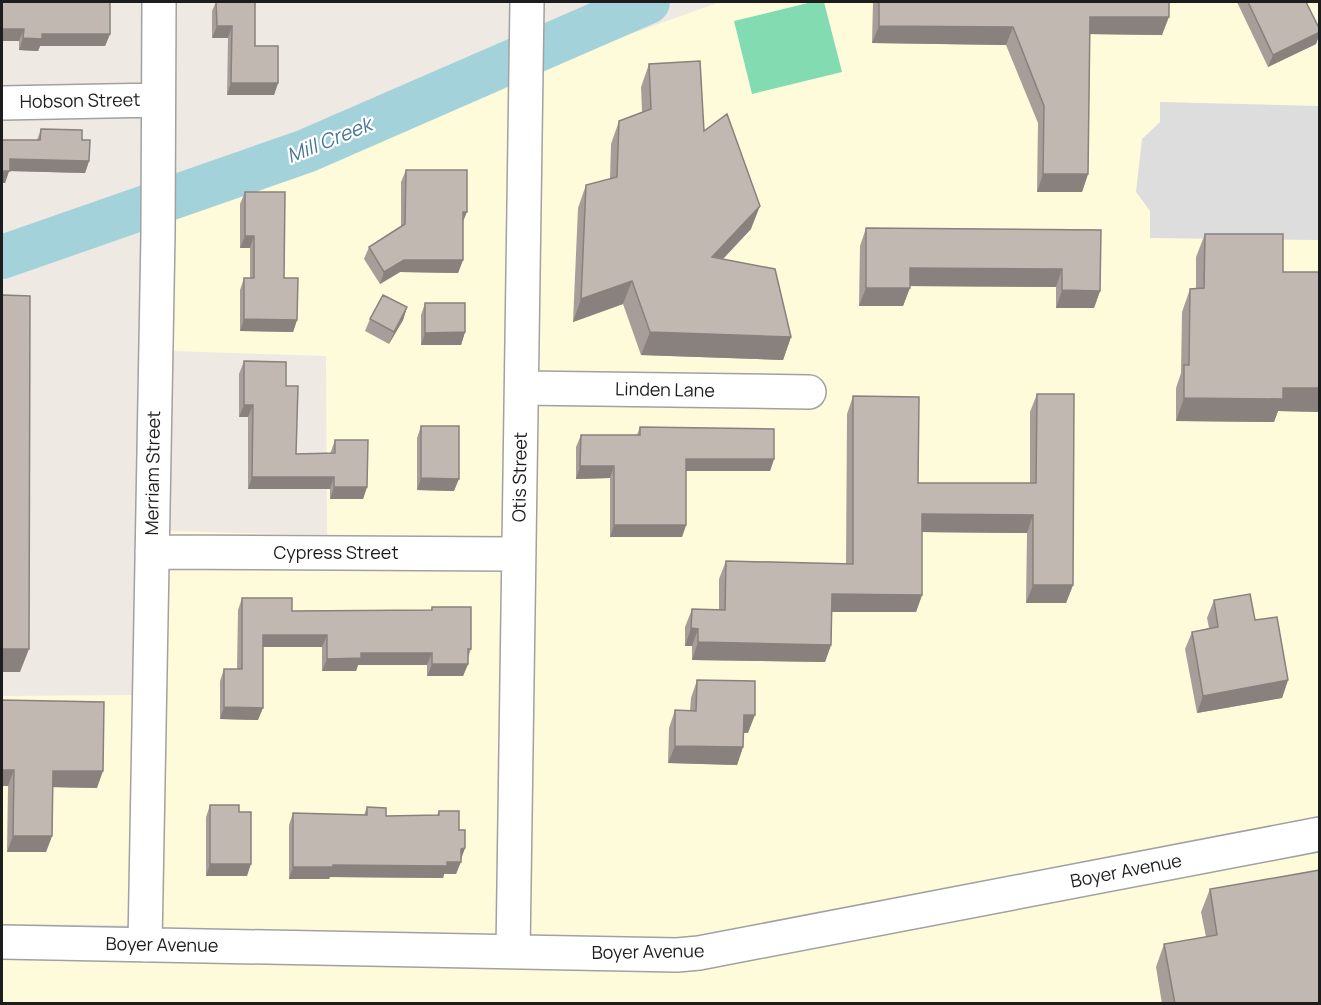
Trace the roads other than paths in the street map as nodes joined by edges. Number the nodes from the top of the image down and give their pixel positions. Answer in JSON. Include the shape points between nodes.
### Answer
{"nodes":[{"id":1,"x":159,"y":2,"type":"edge"},
{"id":2,"x":527,"y":11,"type":"edge"},
{"id":3,"x":158,"y":100,"type":"junction"},
{"id":4,"x":2,"y":103,"type":"edge"},
{"id":5,"x":522,"y":388,"type":"junction"},
{"id":6,"x":809,"y":392,"type":"dead end"},
{"id":7,"x":152,"y":552,"type":"junction"},
{"id":8,"x":519,"y":554,"type":"junction"},
{"id":9,"x":1320,"y":834,"type":"edge"},
{"id":10,"x":2,"y":942,"type":"edge"},
{"id":11,"x":145,"y":945,"type":"junction"},
{"id":12,"x":513,"y":952,"type":"junction"}],
"edges":[{"from":1,"to":3,"type":"street","name":"Merriam Street"},
{"from":2,"to":5,"type":"street","name":"Otis Street"},
{"from":3,"to":4,"type":"street","name":"Hobson Street"},
{"from":3,"to":7,"type":"street","name":"Merriam Street"},
{"from":5,"to":6,"type":"street","name":"Linden Lane"},
{"from":5,"to":8,"type":"street","name":"Otis Street"},
{"from":7,"to":8,"type":"street","name":"Cypress Street"},
{"from":7,"to":11,"type":"street","name":"Merriam Street"},
{"from":8,"to":12,"type":"street","name":"Otis Street"},
{"from":9,"to":12,"type":"street","name":"Boyer Avenue","via":[[699,953]]},
{"from":10,"to":11,"type":"street","name":"Boyer Avenue"},
{"from":11,"to":12,"type":"street","name":"Boyer Avenue"}]}
